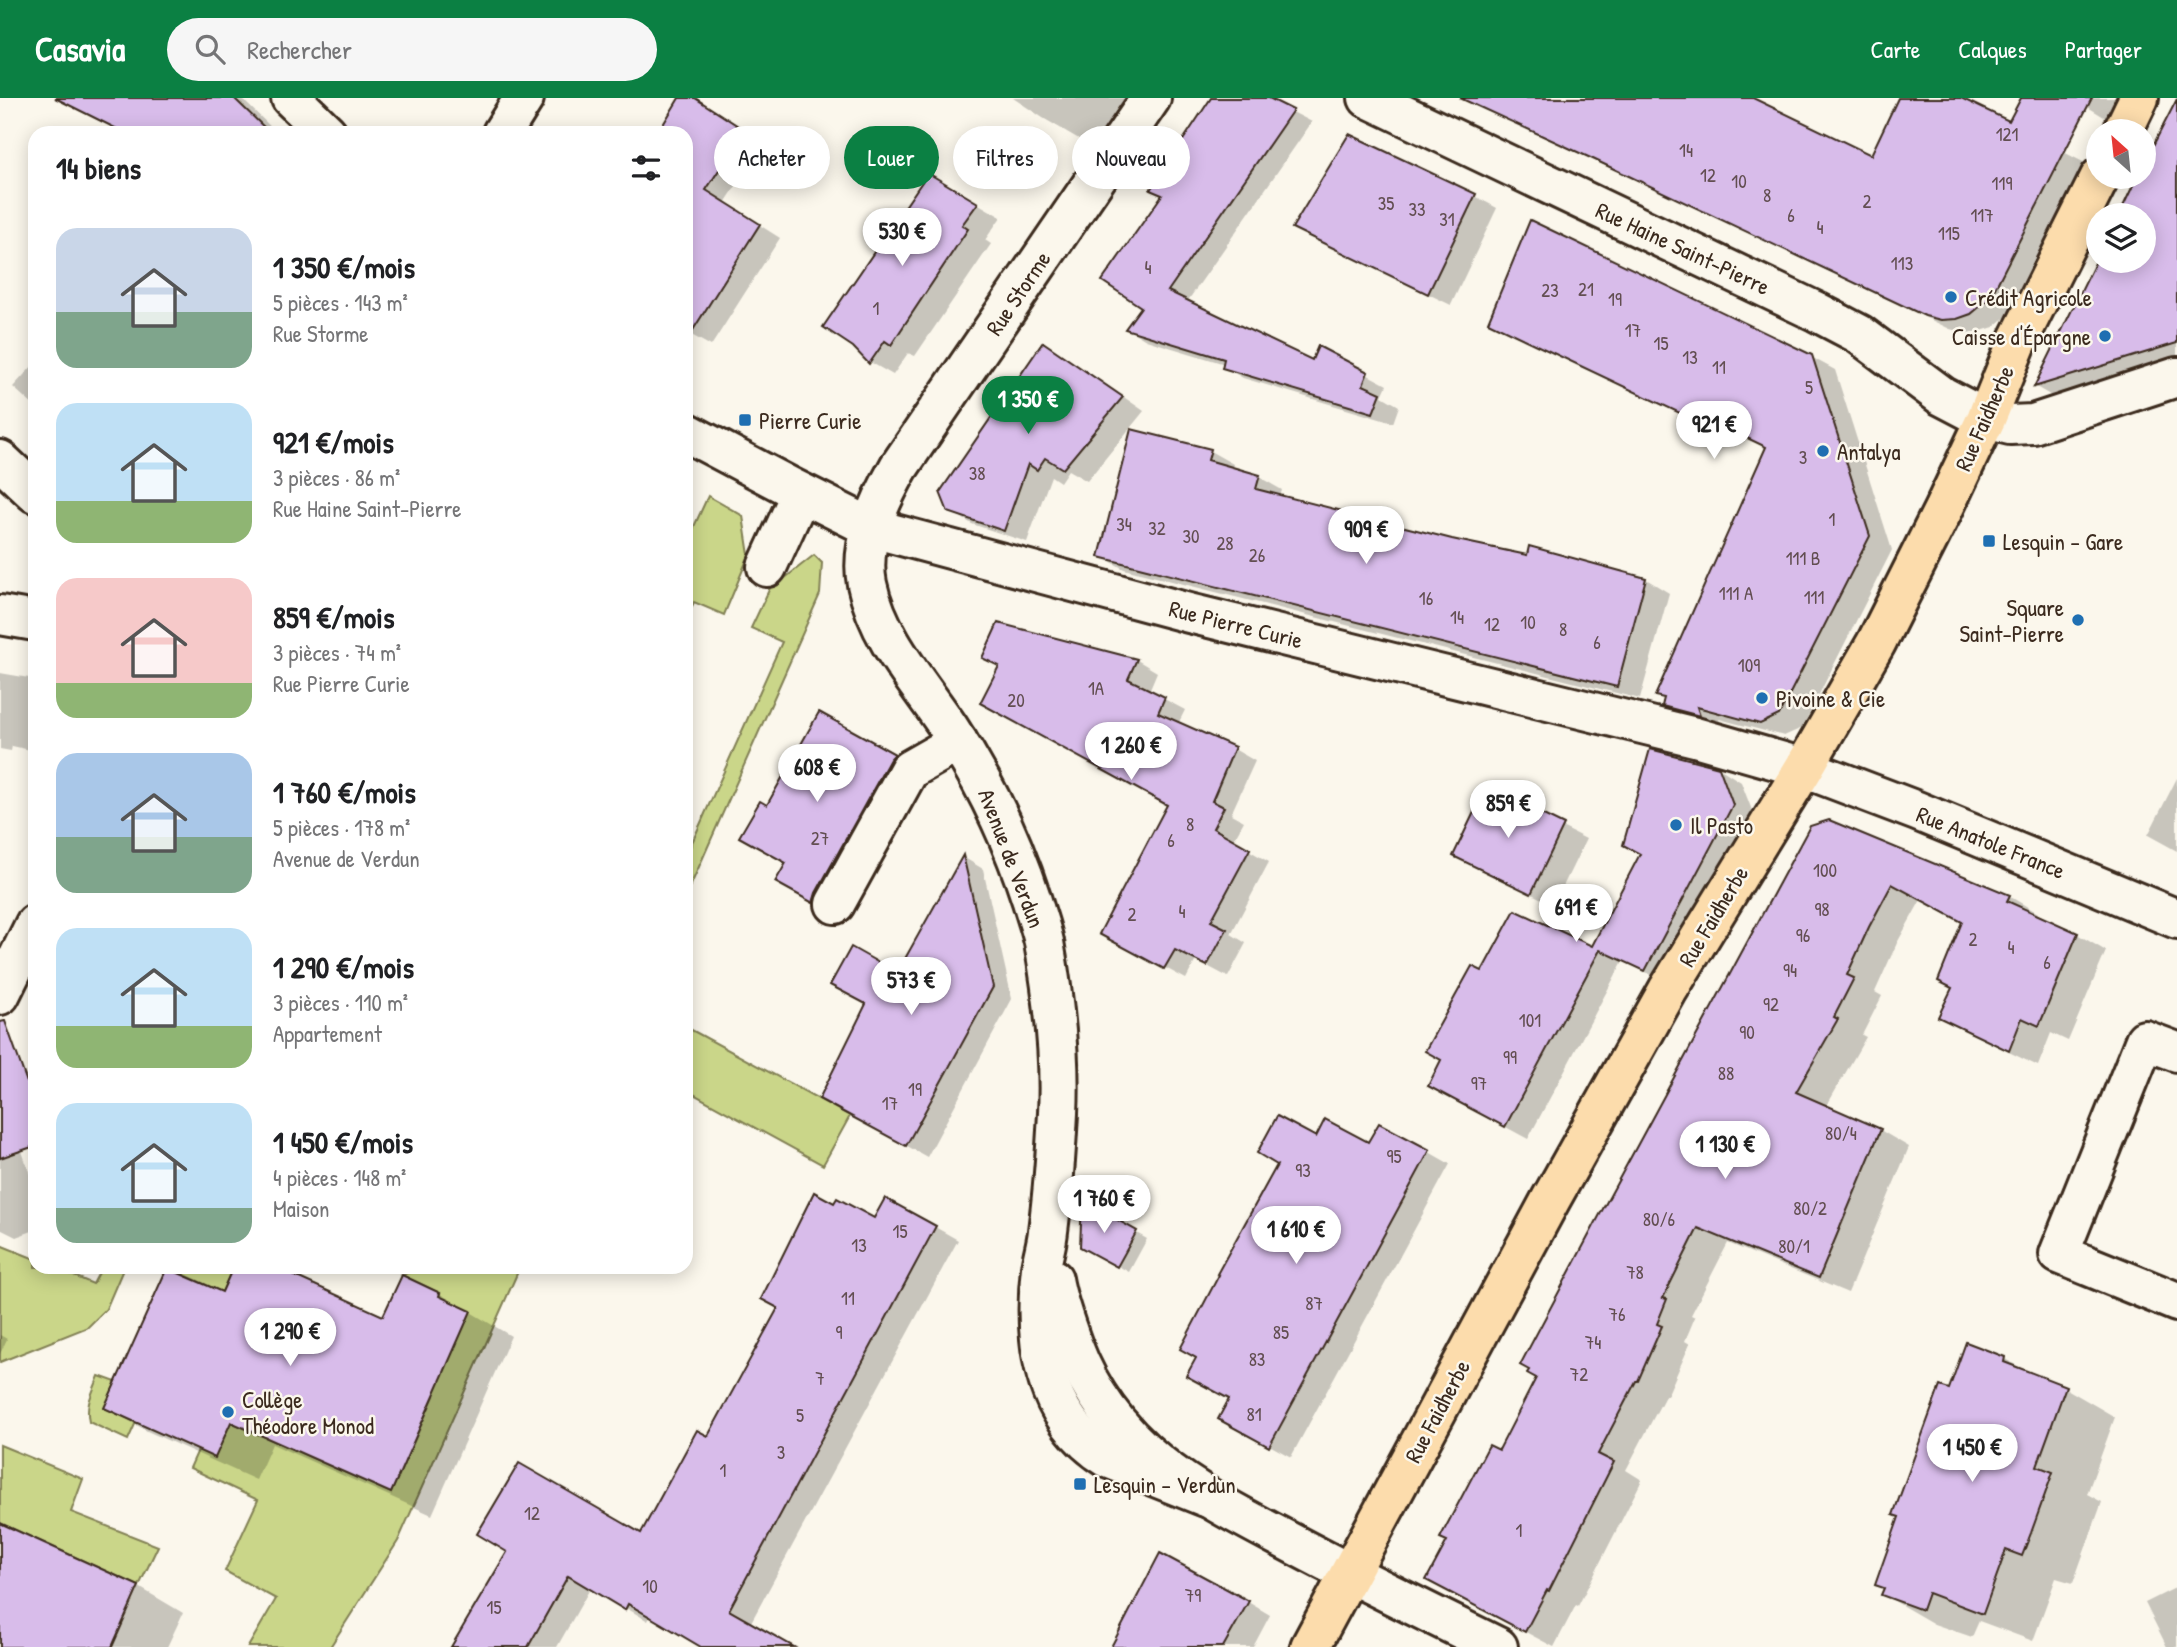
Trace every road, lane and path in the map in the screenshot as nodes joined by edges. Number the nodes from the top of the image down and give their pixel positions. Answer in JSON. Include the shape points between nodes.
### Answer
{"nodes":[{"id":1,"x":291,"y":98,"type":"edge"},
{"id":2,"x":524,"y":98,"type":"edge"},
{"id":3,"x":1151,"y":98,"type":"edge"},
{"id":4,"x":1368,"y":98,"type":"edge"},
{"id":5,"x":2139,"y":98,"type":"edge"},
{"id":6,"x":2129,"y":119,"type":"edge"},
{"id":7,"x":320,"y":126,"type":"edge"},
{"id":8,"x":506,"y":126,"type":"edge"},
{"id":9,"x":2094,"y":189,"type":"edge"},
{"id":10,"x":2177,"y":377,"type":"edge"},
{"id":11,"x":1986,"y":419,"type":"junction"},
{"id":12,"x":693,"y":436,"type":"edge"},
{"id":13,"x":0,"y":460,"type":"edge"},
{"id":14,"x":28,"y":486,"type":"edge"},
{"id":15,"x":801,"y":493,"type":"junction"},
{"id":16,"x":872,"y":528,"type":"junction"},
{"id":17,"x":767,"y":566,"type":"dead end"},
{"id":18,"x":0,"y":615,"type":"edge"},
{"id":19,"x":28,"y":620,"type":"edge"},
{"id":20,"x":958,"y":742,"type":"junction"},
{"id":21,"x":1804,"y":768,"type":"junction"},
{"id":22,"x":835,"y":904,"type":"dead end"},
{"id":23,"x":2177,"y":919,"type":"edge"},
{"id":24,"x":28,"y":938,"type":"edge"},
{"id":25,"x":0,"y":995,"type":"edge"},
{"id":26,"x":2177,"y":1052,"type":"edge"},
{"id":27,"x":2177,"y":1302,"type":"edge"},
{"id":28,"x":1350,"y":1573,"type":"junction"},
{"id":29,"x":1310,"y":1647,"type":"edge"},
{"id":30,"x":1498,"y":1647,"type":"edge"}],
"edges":[{"from":1,"to":7,"type":"street"},
{"from":2,"to":8,"type":"street"},
{"from":3,"to":16,"type":"street","name":"Rue Storme","via":[[899,467]]},
{"from":4,"to":11,"type":"street","name":"Rue Haine Saint-Pierre","via":[[1817,312],[1859,334],[1942,396]]},
{"from":5,"to":6,"type":"main road"},
{"from":9,"to":11,"type":"main road","name":"Rue Faidherbe","via":[[2016,345]]},
{"from":10,"to":11,"type":"street","name":"Rue Haine Saint-Pierre","via":[[2034,424]]},
{"from":11,"to":21,"type":"main road","name":"Rue Faidherbe","via":[[1888,618]]},
{"from":12,"to":15,"type":"street","name":"Rue Pierre Curie"},
{"from":13,"to":14,"type":"street"},
{"from":15,"to":16,"type":"street","name":"Rue Pierre Curie"},
{"from":15,"to":17,"type":"street"},
{"from":16,"to":20,"type":"street","name":"Avenue de Verdun","via":[[866,558],[874,609],[890,642]]},
{"from":16,"to":21,"type":"street","name":"Rue Pierre Curie"},
{"from":18,"to":19,"type":"street"},
{"from":20,"to":22,"type":"street","via":[[909,770]]},
{"from":20,"to":28,"type":"street","name":"Avenue de Verdun","via":[[1003,823],[1043,939],[1058,1035],[1058,1111],[1048,1232],[1054,1284],[1077,1357],[1101,1403],[1161,1467],[1206,1497]]},
{"from":21,"to":23,"type":"street","name":"Rue Anatole France"},
{"from":21,"to":28,"type":"main road","name":"Rue Faidherbe","via":[[1668,990]]},
{"from":24,"to":25,"type":"street"},
{"from":26,"to":27,"type":"street","via":[[2145,1040],[2059,1254]]},
{"from":28,"to":29,"type":"main road","name":"Rue Faidherbe"},
{"from":28,"to":30,"type":"street","name":"Avenue de Verdun"}]}
